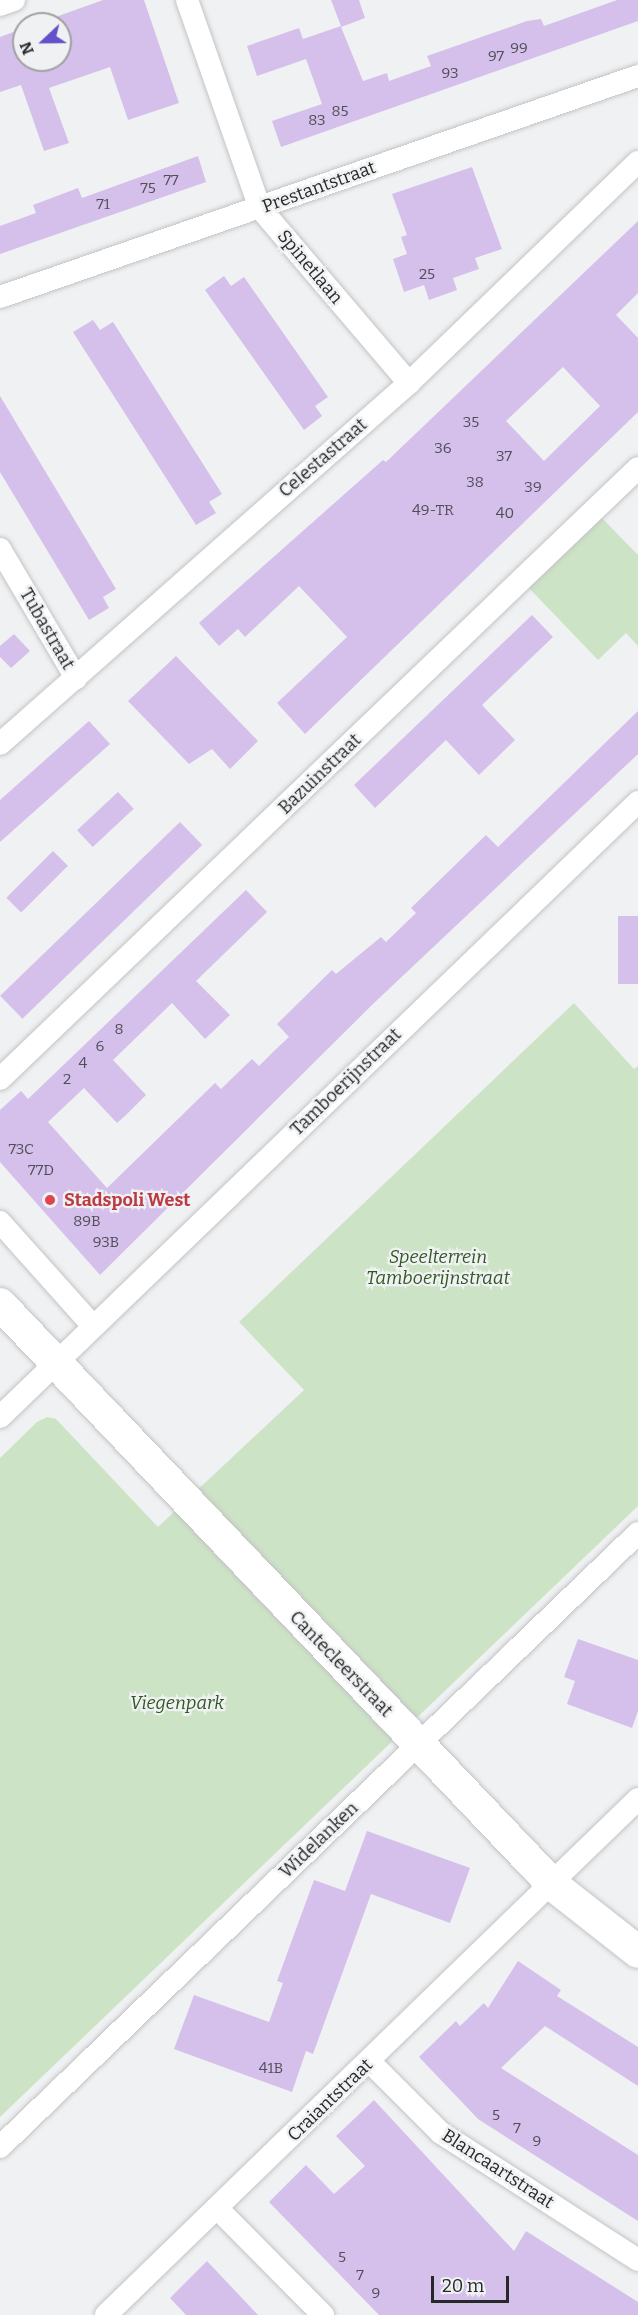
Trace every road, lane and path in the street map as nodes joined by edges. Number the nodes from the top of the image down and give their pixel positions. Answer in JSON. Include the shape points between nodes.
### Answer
{"nodes":[{"id":1,"x":14,"y":0,"type":"edge"},
{"id":2,"x":187,"y":0,"type":"edge"},
{"id":3,"x":0,"y":5,"type":"edge"},
{"id":4,"x":638,"y":76,"type":"edge"},
{"id":5,"x":638,"y":162,"type":"edge"},
{"id":6,"x":260,"y":208,"type":"junction"},
{"id":7,"x":0,"y":297,"type":"edge"},
{"id":8,"x":409,"y":383,"type":"junction"},
{"id":9,"x":638,"y":468,"type":"edge"},
{"id":10,"x":0,"y":549,"type":"edge"},
{"id":11,"x":76,"y":678,"type":"junction"},
{"id":12,"x":0,"y":744,"type":"edge"},
{"id":13,"x":638,"y":801,"type":"edge"},
{"id":14,"x":0,"y":1079,"type":"edge"},
{"id":15,"x":0,"y":1222,"type":"edge"},
{"id":16,"x":0,"y":1304,"type":"edge"},
{"id":17,"x":93,"y":1326,"type":"junction"},
{"id":18,"x":54,"y":1364,"type":"junction"},
{"id":19,"x":0,"y":1417,"type":"edge"},
{"id":20,"x":638,"y":1533,"type":"edge"},
{"id":21,"x":418,"y":1744,"type":"junction"},
{"id":22,"x":638,"y":1799,"type":"edge"},
{"id":23,"x":553,"y":1885,"type":"junction"},
{"id":24,"x":638,"y":1952,"type":"edge"},
{"id":25,"x":370,"y":2062,"type":"junction"},
{"id":26,"x":0,"y":2147,"type":"edge"},
{"id":27,"x":217,"y":2208,"type":"junction"},
{"id":28,"x":638,"y":2260,"type":"edge"},
{"id":29,"x":106,"y":2315,"type":"edge"},
{"id":30,"x":323,"y":2315,"type":"edge"}],
"edges":[{"from":1,"to":3,"type":"street"},
{"from":2,"to":6,"type":"street","name":"Spinetlaan"},
{"from":4,"to":6,"type":"street","name":"Prestantstraat"},
{"from":5,"to":8,"type":"street","name":"Celestastraat"},
{"from":6,"to":7,"type":"street","name":"Prestantstraat"},
{"from":6,"to":8,"type":"street","name":"Spinetlaan"},
{"from":8,"to":11,"type":"street","name":"Celestastraat"},
{"from":9,"to":14,"type":"street","name":"Bazuinstraat"},
{"from":10,"to":11,"type":"street","name":"Tubastraat"},
{"from":11,"to":12,"type":"street","name":"Celestastraat"},
{"from":13,"to":17,"type":"street","name":"Tamboerijnstraat"},
{"from":15,"to":17,"type":"street"},
{"from":16,"to":18,"type":"street","name":"Cantecleerstraat"},
{"from":17,"to":18,"type":"street","name":"Tamboerijnstraat"},
{"from":18,"to":19,"type":"street","name":"Tamboerijnstraat"},
{"from":18,"to":21,"type":"street","name":"Cantecleerstraat"},
{"from":20,"to":21,"type":"street","name":"Widelanken"},
{"from":21,"to":23,"type":"street","name":"Cantecleerstraat"},
{"from":21,"to":26,"type":"street","name":"Widelanken"},
{"from":22,"to":23,"type":"street","name":"Craiantstraat"},
{"from":23,"to":24,"type":"street","name":"Cantecleerstraat"},
{"from":23,"to":25,"type":"street","name":"Craiantstraat"},
{"from":25,"to":27,"type":"street","name":"Craiantstraat"},
{"from":25,"to":28,"type":"street","name":"Blancaartstraat","via":[[441,2133]]},
{"from":27,"to":29,"type":"street","name":"Craiantstraat"},
{"from":27,"to":30,"type":"street"}]}
